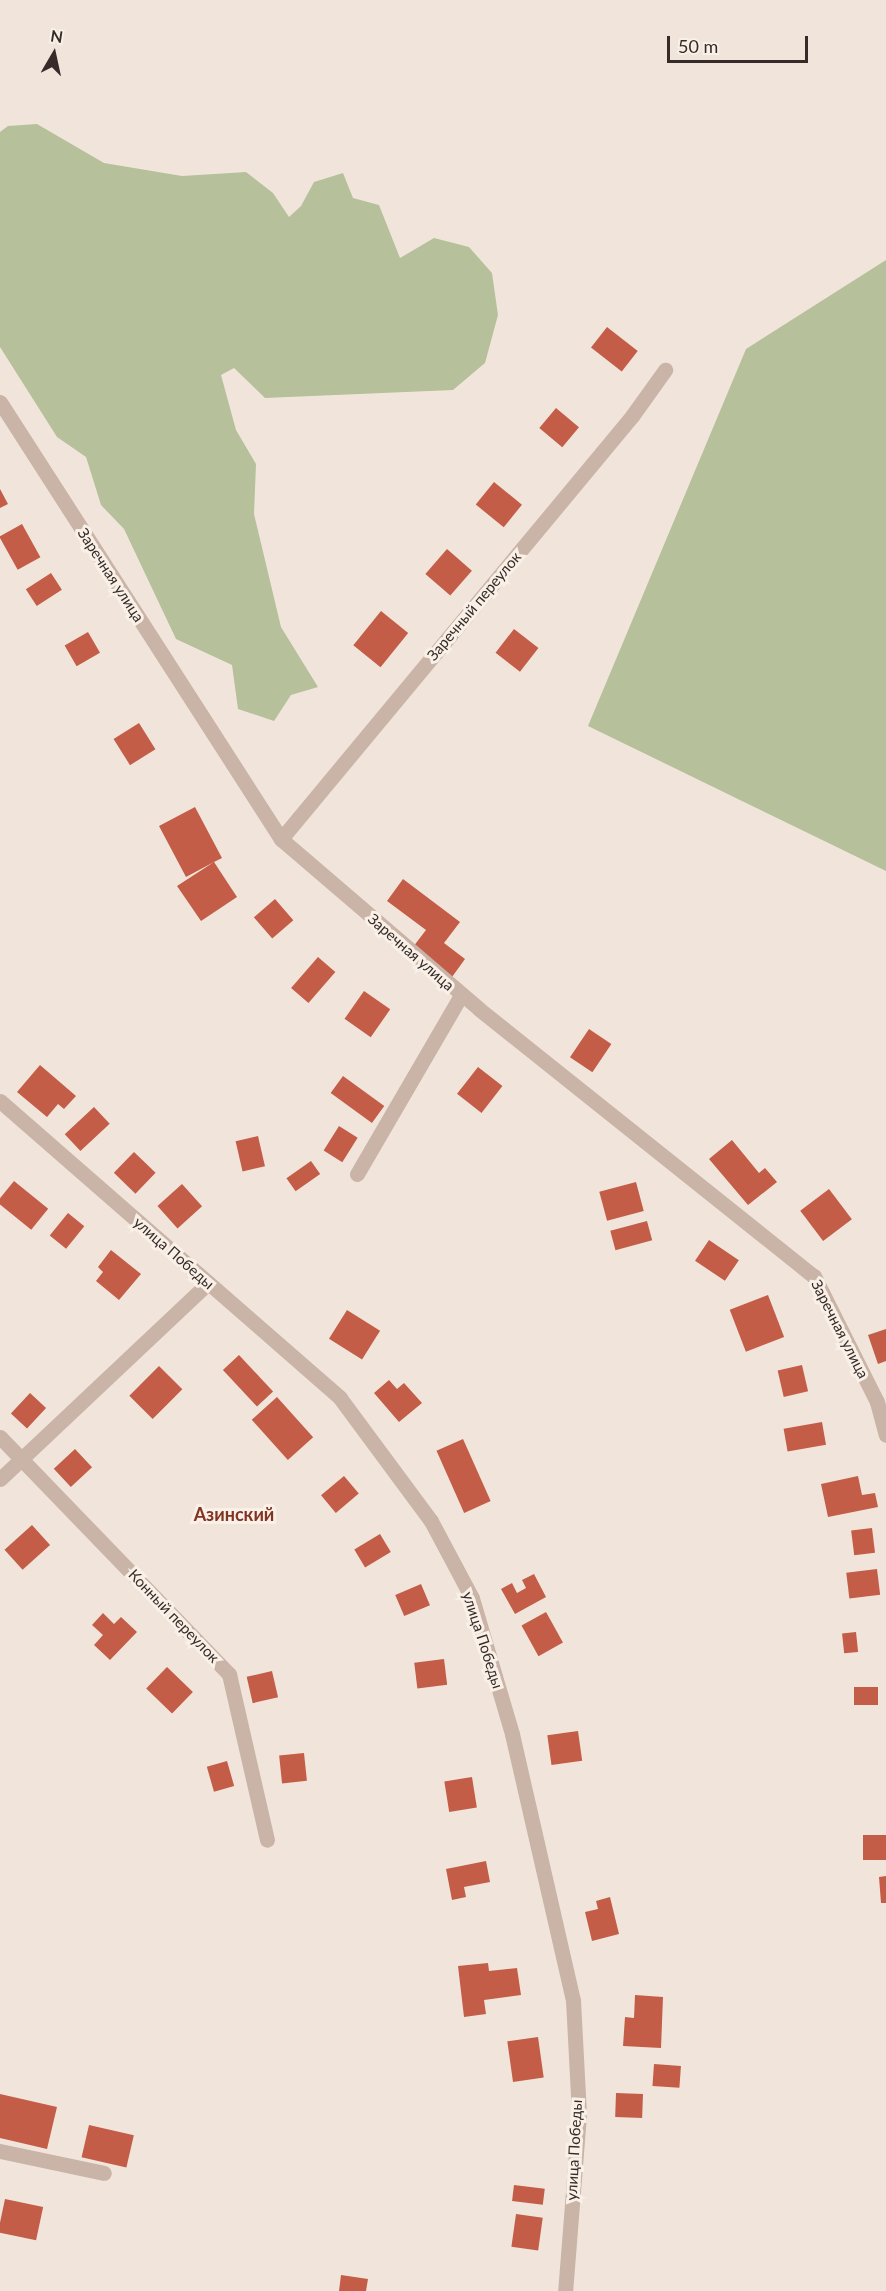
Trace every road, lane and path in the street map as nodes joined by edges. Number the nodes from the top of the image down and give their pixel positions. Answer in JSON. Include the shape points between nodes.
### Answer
{"nodes":[{"id":1,"x":664,"y":370,"type":"dead end"},
{"id":2,"x":0,"y":402,"type":"edge"},
{"id":3,"x":281,"y":839,"type":"junction"},
{"id":4,"x":461,"y":995,"type":"junction"},
{"id":5,"x":0,"y":1101,"type":"edge"},
{"id":6,"x":357,"y":1174,"type":"dead end"},
{"id":7,"x":208,"y":1283,"type":"junction"},
{"id":8,"x":886,"y":1435,"type":"edge"},
{"id":9,"x":0,"y":1437,"type":"edge"},
{"id":10,"x":23,"y":1457,"type":"junction"},
{"id":11,"x":0,"y":1479,"type":"edge"},
{"id":12,"x":267,"y":1840,"type":"dead end"},
{"id":13,"x":0,"y":2151,"type":"edge"},
{"id":14,"x":104,"y":2173,"type":"dead end"},
{"id":15,"x":565,"y":2291,"type":"edge"}],
"edges":[{"from":1,"to":3,"type":"street","name":"Заречный переулок","via":[[632,416]]},
{"from":2,"to":3,"type":"street","name":"Заречная улица"},
{"from":3,"to":4,"type":"street","name":"Заречная улица"},
{"from":4,"to":6,"type":"street"},
{"from":4,"to":8,"type":"street","name":"Заречная улица","via":[[814,1276],[877,1402]]},
{"from":5,"to":7,"type":"street","name":"улица Победы"},
{"from":7,"to":10,"type":"street"},
{"from":7,"to":15,"type":"street","name":"улица Победы","via":[[340,1398],[431,1521],[472,1598],[512,1734],[573,2000],[579,2115]]},
{"from":9,"to":10,"type":"street","name":"Конный переулок"},
{"from":10,"to":11,"type":"street"},
{"from":10,"to":12,"type":"street","name":"Конный переулок","via":[[229,1674]]},
{"from":13,"to":14,"type":"street"}]}
